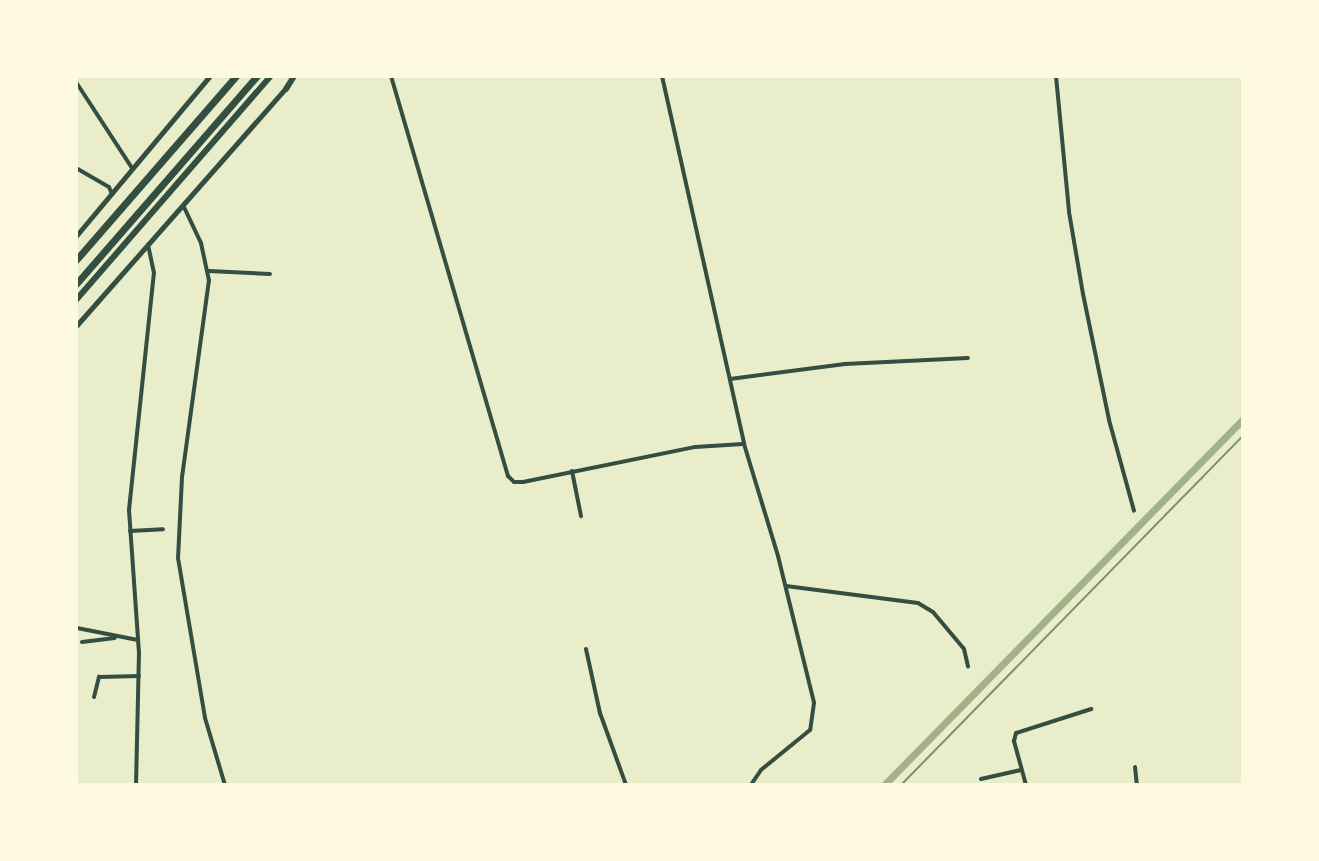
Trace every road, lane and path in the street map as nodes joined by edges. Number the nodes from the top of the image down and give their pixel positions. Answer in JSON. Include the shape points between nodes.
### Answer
{"nodes":[{"id":1,"x":210,"y":76,"type":"edge"},
{"id":2,"x":238,"y":76,"type":"edge"},
{"id":3,"x":257,"y":76,"type":"edge"},
{"id":4,"x":271,"y":76,"type":"edge"},
{"id":5,"x":296,"y":76,"type":"edge"},
{"id":6,"x":391,"y":76,"type":"edge"},
{"id":7,"x":662,"y":76,"type":"edge"},
{"id":8,"x":1056,"y":76,"type":"edge"},
{"id":9,"x":76,"y":82,"type":"edge"},
{"id":10,"x":286,"y":89,"type":"joint"},
{"id":11,"x":76,"y":168,"type":"edge"},
{"id":12,"x":132,"y":168,"type":"junction"},
{"id":13,"x":112,"y":194,"type":"junction"},
{"id":14,"x":183,"y":205,"type":"junction"},
{"id":15,"x":76,"y":236,"type":"edge"},
{"id":16,"x":148,"y":245,"type":"junction"},
{"id":17,"x":76,"y":262,"type":"edge"},
{"id":18,"x":209,"y":271,"type":"junction"},
{"id":19,"x":270,"y":274,"type":"dead end"},
{"id":20,"x":76,"y":284,"type":"edge"},
{"id":21,"x":76,"y":300,"type":"edge"},
{"id":22,"x":76,"y":326,"type":"edge"},
{"id":23,"x":968,"y":358,"type":"dead end"},
{"id":24,"x":730,"y":379,"type":"junction"},
{"id":25,"x":744,"y":444,"type":"junction"},
{"id":26,"x":572,"y":471,"type":"junction"},
{"id":27,"x":1134,"y":511,"type":"dead end"},
{"id":28,"x":581,"y":516,"type":"dead end"},
{"id":29,"x":163,"y":529,"type":"dead end"},
{"id":30,"x":129,"y":531,"type":"junction"},
{"id":31,"x":785,"y":585,"type":"junction"},
{"id":32,"x":77,"y":628,"type":"edge"},
{"id":33,"x":115,"y":638,"type":"junction"},
{"id":34,"x":138,"y":640,"type":"junction"},
{"id":35,"x":82,"y":642,"type":"dead end"},
{"id":36,"x":586,"y":649,"type":"dead end"},
{"id":37,"x":968,"y":667,"type":"dead end"},
{"id":38,"x":139,"y":676,"type":"junction"},
{"id":39,"x":94,"y":697,"type":"dead end"},
{"id":40,"x":1091,"y":709,"type":"dead end"},
{"id":41,"x":1135,"y":767,"type":"dead end"},
{"id":42,"x":1021,"y":770,"type":"junction"},
{"id":43,"x":981,"y":779,"type":"dead end"},
{"id":44,"x":136,"y":785,"type":"edge"},
{"id":45,"x":225,"y":785,"type":"edge"},
{"id":46,"x":626,"y":785,"type":"edge"},
{"id":47,"x":751,"y":785,"type":"edge"},
{"id":48,"x":1026,"y":785,"type":"edge"},
{"id":49,"x":1137,"y":785,"type":"edge"}],
"edges":[{"from":1,"to":12,"type":"main road"},
{"from":2,"to":17,"type":"highway"},
{"from":3,"to":20,"type":"highway"},
{"from":4,"to":21,"type":"highway"},
{"from":5,"to":10,"type":"highway"},
{"from":6,"to":26,"type":"street","via":[[508,476],[523,482]]},
{"from":7,"to":24,"type":"street"},
{"from":8,"to":27,"type":"street","via":[[1083,294]]},
{"from":9,"to":12,"type":"street"},
{"from":10,"to":14,"type":"main road"},
{"from":11,"to":13,"type":"street"},
{"from":12,"to":13,"type":"main road"},
{"from":13,"to":15,"type":"main road"},
{"from":14,"to":16,"type":"main road"},
{"from":14,"to":18,"type":"street"},
{"from":16,"to":22,"type":"main road"},
{"from":16,"to":30,"type":"street","via":[[154,273]]},
{"from":18,"to":19,"type":"street"},
{"from":18,"to":45,"type":"street","via":[[178,545],[205,718]]},
{"from":23,"to":24,"type":"street","via":[[845,364]]},
{"from":24,"to":25,"type":"street"},
{"from":25,"to":26,"type":"street","via":[[695,447]]},
{"from":25,"to":31,"type":"street"},
{"from":26,"to":28,"type":"street"},
{"from":29,"to":30,"type":"street"},
{"from":30,"to":34,"type":"street"},
{"from":31,"to":37,"type":"street","via":[[918,603],[933,612],[964,649]]},
{"from":31,"to":47,"type":"street","via":[[815,718],[810,730],[761,770]]},
{"from":32,"to":33,"type":"street","via":[[98,629]]},
{"from":33,"to":34,"type":"street"},
{"from":33,"to":35,"type":"street"},
{"from":34,"to":38,"type":"street"},
{"from":36,"to":46,"type":"street","via":[[604,727]]},
{"from":38,"to":39,"type":"street","via":[[99,677]]},
{"from":38,"to":44,"type":"street"},
{"from":40,"to":42,"type":"street","via":[[1016,733]]},
{"from":41,"to":49,"type":"street"},
{"from":42,"to":43,"type":"street"},
{"from":42,"to":48,"type":"street"}]}
